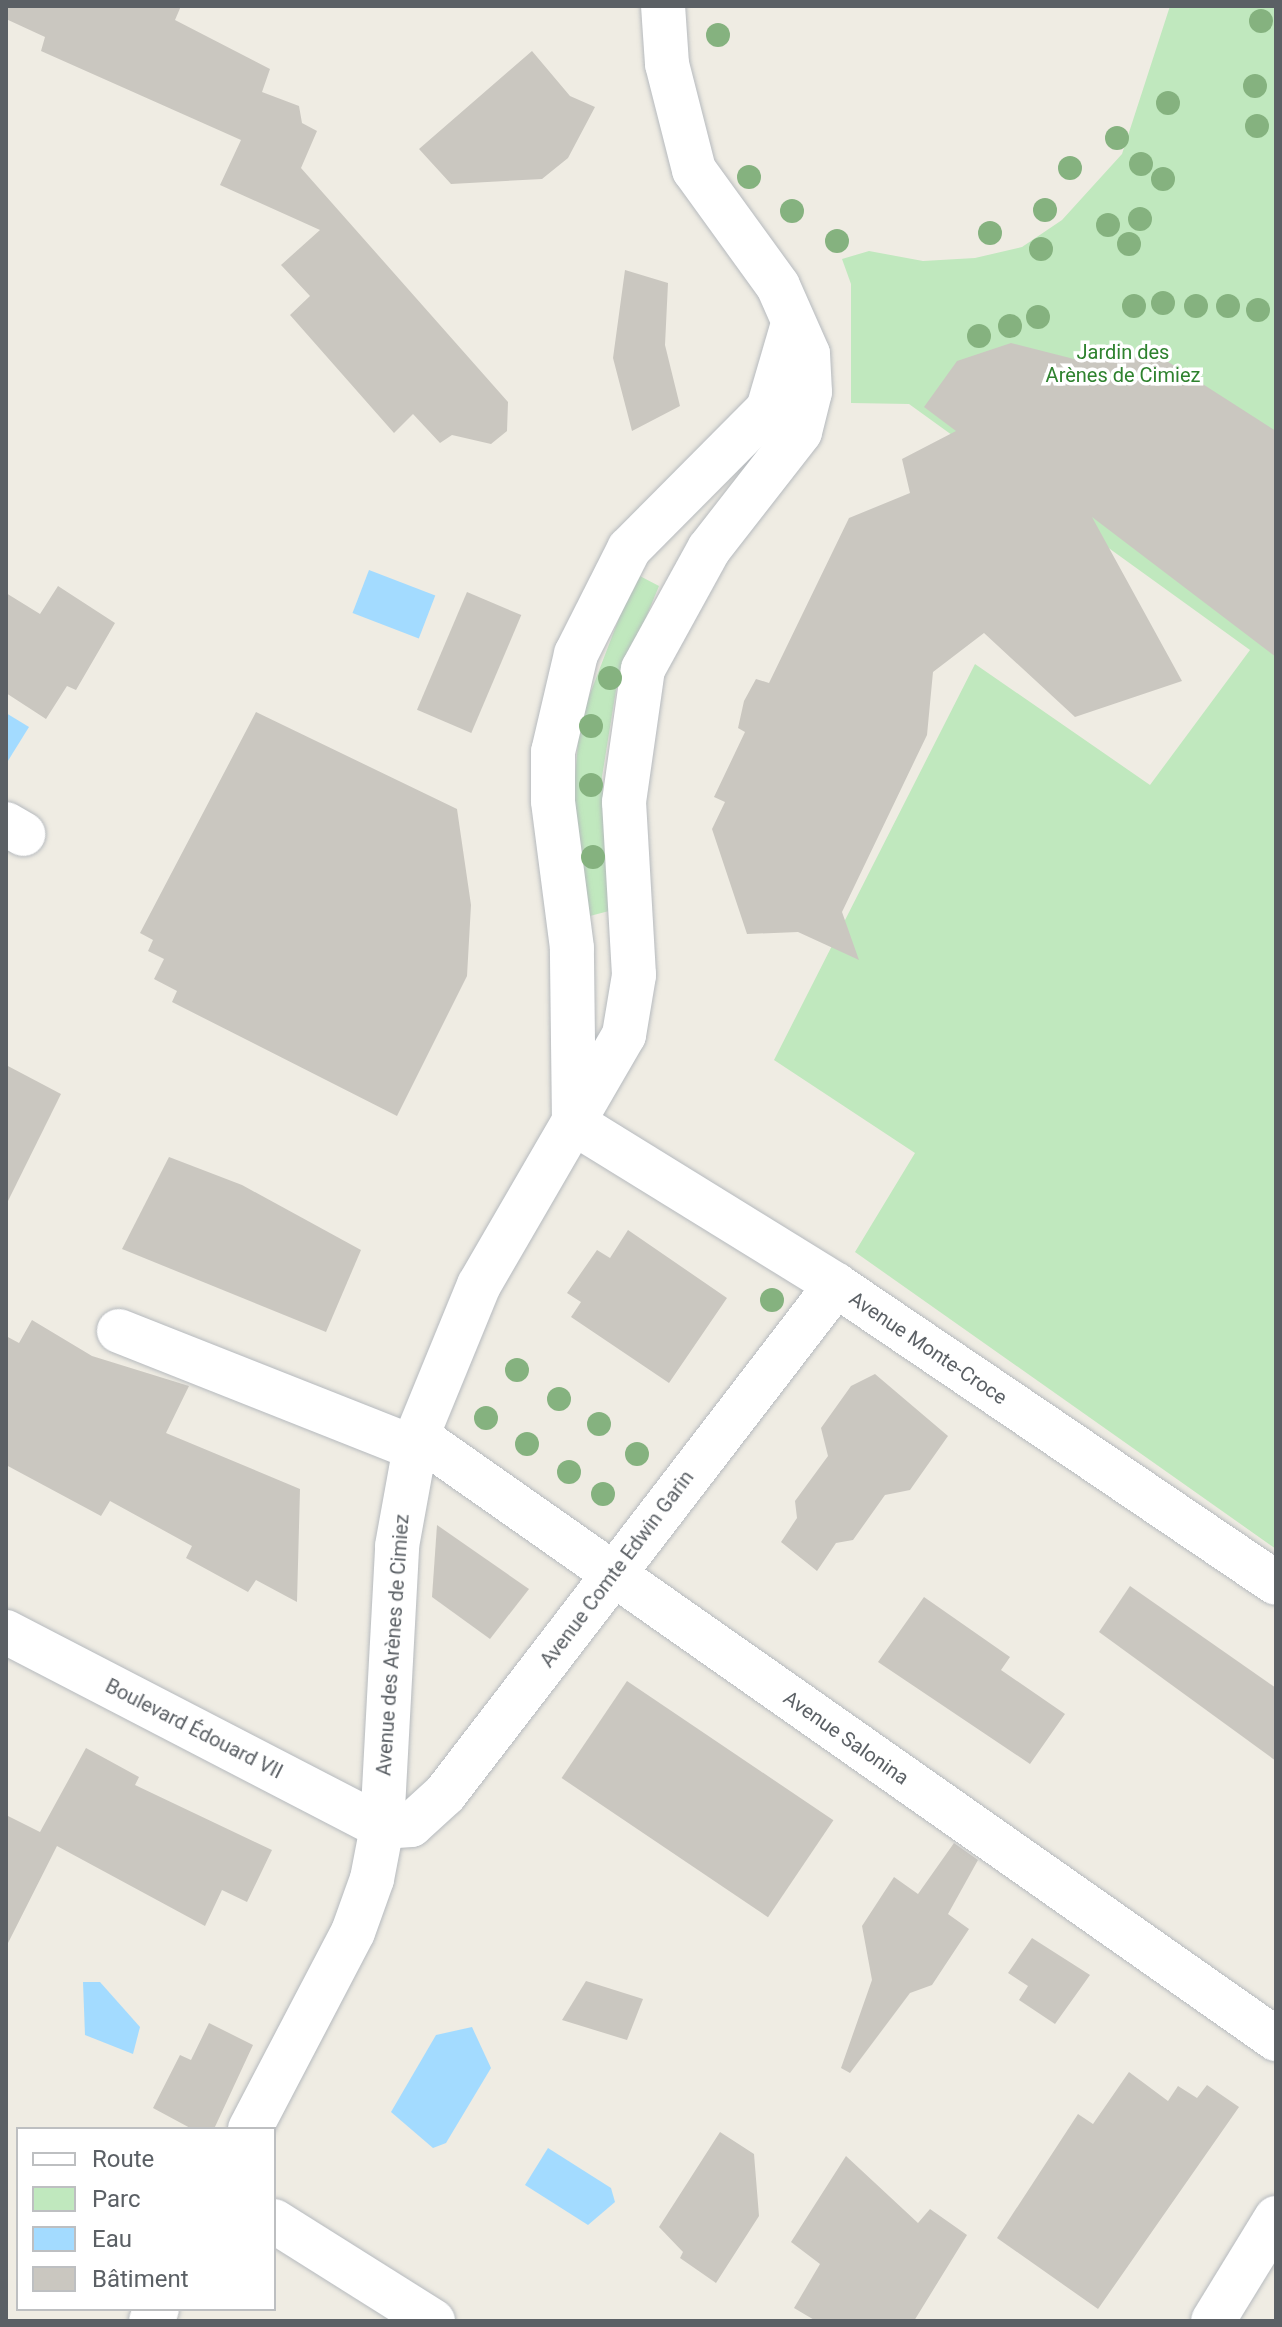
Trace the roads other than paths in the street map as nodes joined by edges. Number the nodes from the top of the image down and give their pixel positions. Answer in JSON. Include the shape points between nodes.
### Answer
{"nodes":[{"id":1,"x":663,"y":6,"type":"edge"},
{"id":2,"x":793,"y":316,"type":"junction"},
{"id":3,"x":574,"y":1123,"type":"junction"},
{"id":4,"x":836,"y":1285,"type":"junction"},
{"id":5,"x":119,"y":1331,"type":"dead end"},
{"id":6,"x":416,"y":1442,"type":"junction"},
{"id":7,"x":613,"y":1574,"type":"junction"},
{"id":8,"x":1276,"y":1583,"type":"edge"},
{"id":9,"x":6,"y":1632,"type":"edge"},
{"id":10,"x":382,"y":1827,"type":"junction"},
{"id":11,"x":1276,"y":2039,"type":"edge"},
{"id":12,"x":251,"y":2127,"type":"edge"},
{"id":13,"x":1276,"y":2218,"type":"edge"},
{"id":14,"x":276,"y":2222,"type":"edge"},
{"id":15,"x":433,"y":2321,"type":"edge"},
{"id":16,"x":1213,"y":2321,"type":"edge"}],
"edges":[{"from":1,"to":2,"type":"street","name":"Avenue des Arènes de Cimiez","via":[[667,64],[694,170]]},
{"from":2,"to":3,"type":"street","name":"Avenue des Arènes de Cimiez","via":[[808,354],[800,432],[709,549],[643,669],[624,802],[634,975],[624,1035]]},
{"from":2,"to":3,"type":"street","via":[[787,362],[768,409],[629,549],[576,654],[553,752],[553,801],[572,948]]},
{"from":3,"to":4,"type":"street","name":"Avenue Monte-Croce"},
{"from":3,"to":6,"type":"street","name":"Avenue des Arènes de Cimiez","via":[[479,1285]]},
{"from":4,"to":7,"type":"street","name":"Avenue Comte Edwin Garin"},
{"from":4,"to":8,"type":"street","name":"Avenue Monte-Croce"},
{"from":5,"to":6,"type":"street","name":"Avenue Salonina"},
{"from":6,"to":7,"type":"street","name":"Avenue Salonina"},
{"from":6,"to":10,"type":"street","name":"Avenue des Arènes de Cimiez","via":[[397,1546]]},
{"from":7,"to":10,"type":"street","name":"Avenue Comte Edwin Garin","via":[[445,1794],[411,1825]]},
{"from":7,"to":11,"type":"street","name":"Avenue Salonina"},
{"from":9,"to":10,"type":"street","name":"Boulevard Édouard VII"},
{"from":10,"to":12,"type":"street","name":"Avenue des Arènes de Cimiez","via":[[353,1932]]},
{"from":13,"to":16,"type":"street"},
{"from":14,"to":15,"type":"street"}]}
